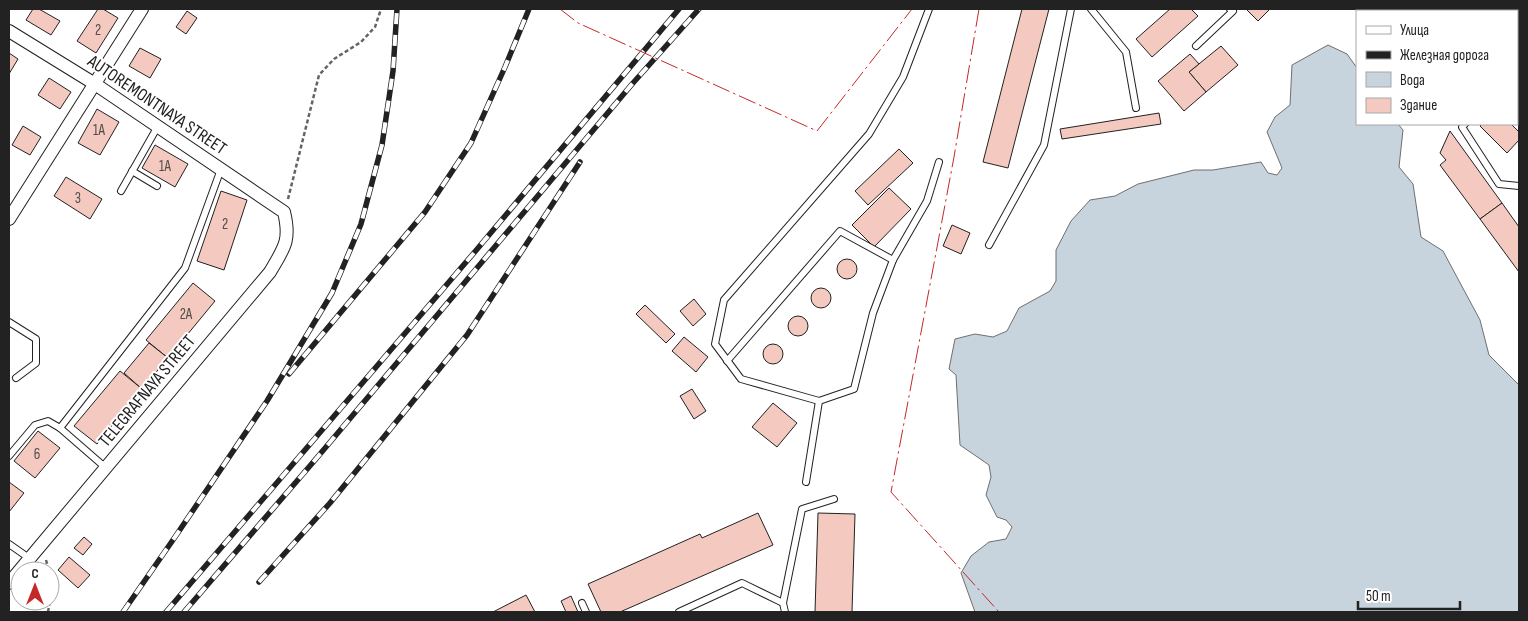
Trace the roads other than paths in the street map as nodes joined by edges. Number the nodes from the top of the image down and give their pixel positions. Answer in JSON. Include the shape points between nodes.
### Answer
{"nodes":[{"id":1,"x":142,"y":9,"type":"edge"},
{"id":2,"x":929,"y":9,"type":"edge"},
{"id":3,"x":1071,"y":9,"type":"edge"},
{"id":4,"x":1090,"y":9,"type":"edge"},
{"id":5,"x":1230,"y":9,"type":"edge"},
{"id":6,"x":9,"y":31,"type":"edge"},
{"id":7,"x":1196,"y":46,"type":"dead end"},
{"id":8,"x":95,"y":84,"type":"junction"},
{"id":9,"x":1136,"y":108,"type":"dead end"},
{"id":10,"x":1464,"y":125,"type":"edge"},
{"id":11,"x":158,"y":126,"type":"junction"},
{"id":12,"x":939,"y":162,"type":"dead end"},
{"id":13,"x":221,"y":169,"type":"junction"},
{"id":14,"x":132,"y":171,"type":"junction"},
{"id":15,"x":157,"y":186,"type":"dead end"},
{"id":16,"x":1519,"y":186,"type":"edge"},
{"id":17,"x":121,"y":192,"type":"dead end"},
{"id":18,"x":284,"y":212,"type":"joint"},
{"id":19,"x":9,"y":219,"type":"edge"},
{"id":20,"x":989,"y":245,"type":"dead end"},
{"id":21,"x":893,"y":260,"type":"junction"},
{"id":22,"x":9,"y":322,"type":"edge"},
{"id":23,"x":727,"y":361,"type":"junction"},
{"id":24,"x":16,"y":378,"type":"dead end"},
{"id":25,"x":819,"y":401,"type":"junction"},
{"id":26,"x":60,"y":428,"type":"junction"},
{"id":27,"x":9,"y":456,"type":"edge"},
{"id":28,"x":106,"y":468,"type":"junction"},
{"id":29,"x":806,"y":482,"type":"dead end"},
{"id":30,"x":834,"y":499,"type":"dead end"},
{"id":31,"x":9,"y":544,"type":"edge"},
{"id":32,"x":30,"y":558,"type":"junction"},
{"id":33,"x":9,"y":583,"type":"edge"},
{"id":34,"x":582,"y":603,"type":"dead end"},
{"id":35,"x":783,"y":603,"type":"junction"},
{"id":36,"x":586,"y":612,"type":"edge"},
{"id":37,"x":679,"y":612,"type":"edge"},
{"id":38,"x":785,"y":612,"type":"edge"}],
"edges":[{"from":1,"to":8,"type":"street"},
{"from":2,"to":23,"type":"lane","via":[[903,77],[869,134],[724,300],[715,344]]},
{"from":3,"to":20,"type":"lane","via":[[1044,144]]},
{"from":4,"to":9,"type":"lane","via":[[1126,52]]},
{"from":5,"to":7,"type":"lane","via":[[1232,11]]},
{"from":6,"to":8,"type":"street","name":"AUTOREMONTNAYA STREET"},
{"from":8,"to":11,"type":"street","name":"AUTOREMONTNAYA STREET"},
{"from":8,"to":19,"type":"street"},
{"from":10,"to":16,"type":"lane","via":[[1462,127],[1499,184]]},
{"from":11,"to":13,"type":"street","name":"AUTOREMONTNAYA STREET"},
{"from":11,"to":14,"type":"lane"},
{"from":12,"to":21,"type":"lane","via":[[927,202]]},
{"from":13,"to":18,"type":"street","name":"AUTOREMONTNAYA STREET"},
{"from":13,"to":26,"type":"lane","via":[[185,268]]},
{"from":14,"to":15,"type":"lane"},
{"from":14,"to":17,"type":"lane"},
{"from":18,"to":28,"type":"street","name":"TELEGRAFNAYA STREET","via":[[288,226],[287,242],[270,272]]},
{"from":21,"to":23,"type":"lane","via":[[840,231]]},
{"from":21,"to":25,"type":"lane","via":[[873,313],[854,389]]},
{"from":22,"to":24,"type":"lane","via":[[36,339],[36,363]]},
{"from":23,"to":25,"type":"lane","via":[[741,379]]},
{"from":25,"to":29,"type":"lane"},
{"from":26,"to":27,"type":"lane","via":[[48,420],[35,425]]},
{"from":26,"to":28,"type":"lane"},
{"from":28,"to":32,"type":"street","name":"TELEGRAFNAYA STREET"},
{"from":30,"to":35,"type":"lane","via":[[802,508]]},
{"from":31,"to":32,"type":"lane"},
{"from":32,"to":33,"type":"street","name":"TELEGRAFNAYA STREET"},
{"from":34,"to":36,"type":"lane"},
{"from":35,"to":37,"type":"lane","via":[[742,583]]},
{"from":35,"to":38,"type":"lane"}]}
